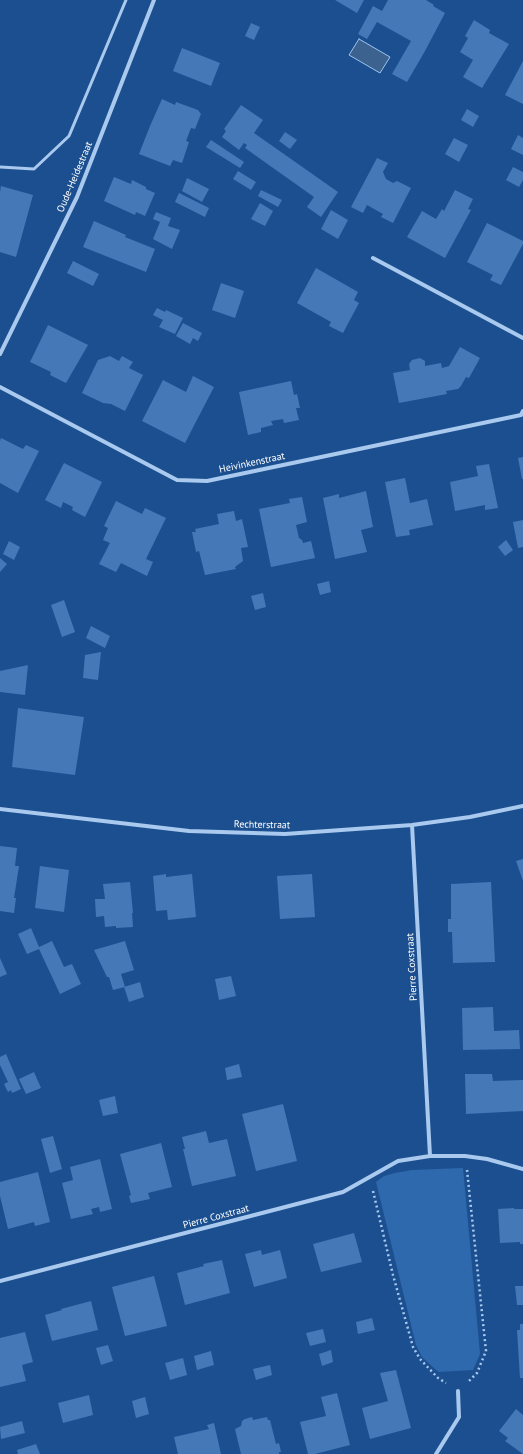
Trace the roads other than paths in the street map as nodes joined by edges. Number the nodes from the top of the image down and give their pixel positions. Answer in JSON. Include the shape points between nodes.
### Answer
{"nodes":[{"id":1,"x":126,"y":0,"type":"edge"},
{"id":2,"x":154,"y":0,"type":"edge"},
{"id":3,"x":0,"y":167,"type":"edge"},
{"id":4,"x":373,"y":258,"type":"dead end"},
{"id":5,"x":523,"y":338,"type":"edge"},
{"id":6,"x":0,"y":354,"type":"edge"},
{"id":7,"x":0,"y":387,"type":"edge"},
{"id":8,"x":523,"y":411,"type":"edge"},
{"id":9,"x":523,"y":806,"type":"edge"},
{"id":10,"x":0,"y":809,"type":"edge"},
{"id":11,"x":412,"y":825,"type":"junction"},
{"id":12,"x":430,"y":1156,"type":"junction"},
{"id":13,"x":523,"y":1169,"type":"edge"},
{"id":14,"x":0,"y":1281,"type":"edge"},
{"id":15,"x":458,"y":1391,"type":"road end"},
{"id":16,"x":436,"y":1454,"type":"edge"}],
"edges":[{"from":1,"to":3,"type":"lane","via":[[69,136],[34,169]]},
{"from":2,"to":6,"type":"street","name":"Oude-Heidestraat","via":[[77,197]]},
{"from":4,"to":5,"type":"street"},
{"from":7,"to":8,"type":"street","name":"Heivinkenstraat","via":[[177,480],[207,481],[521,415]]},
{"from":9,"to":11,"type":"street","name":"Rechterstraat"},
{"from":10,"to":11,"type":"street","name":"Rechterstraat","via":[[189,831],[237,833],[285,834]]},
{"from":11,"to":12,"type":"street","name":"Pierre Coxstraat"},
{"from":12,"to":13,"type":"street","name":"Pierre Coxstraat","via":[[466,1156]]},
{"from":12,"to":14,"type":"street","name":"Pierre Coxstraat","via":[[398,1161],[343,1192]]},
{"from":15,"to":16,"type":"street","via":[[460,1417]]}]}
